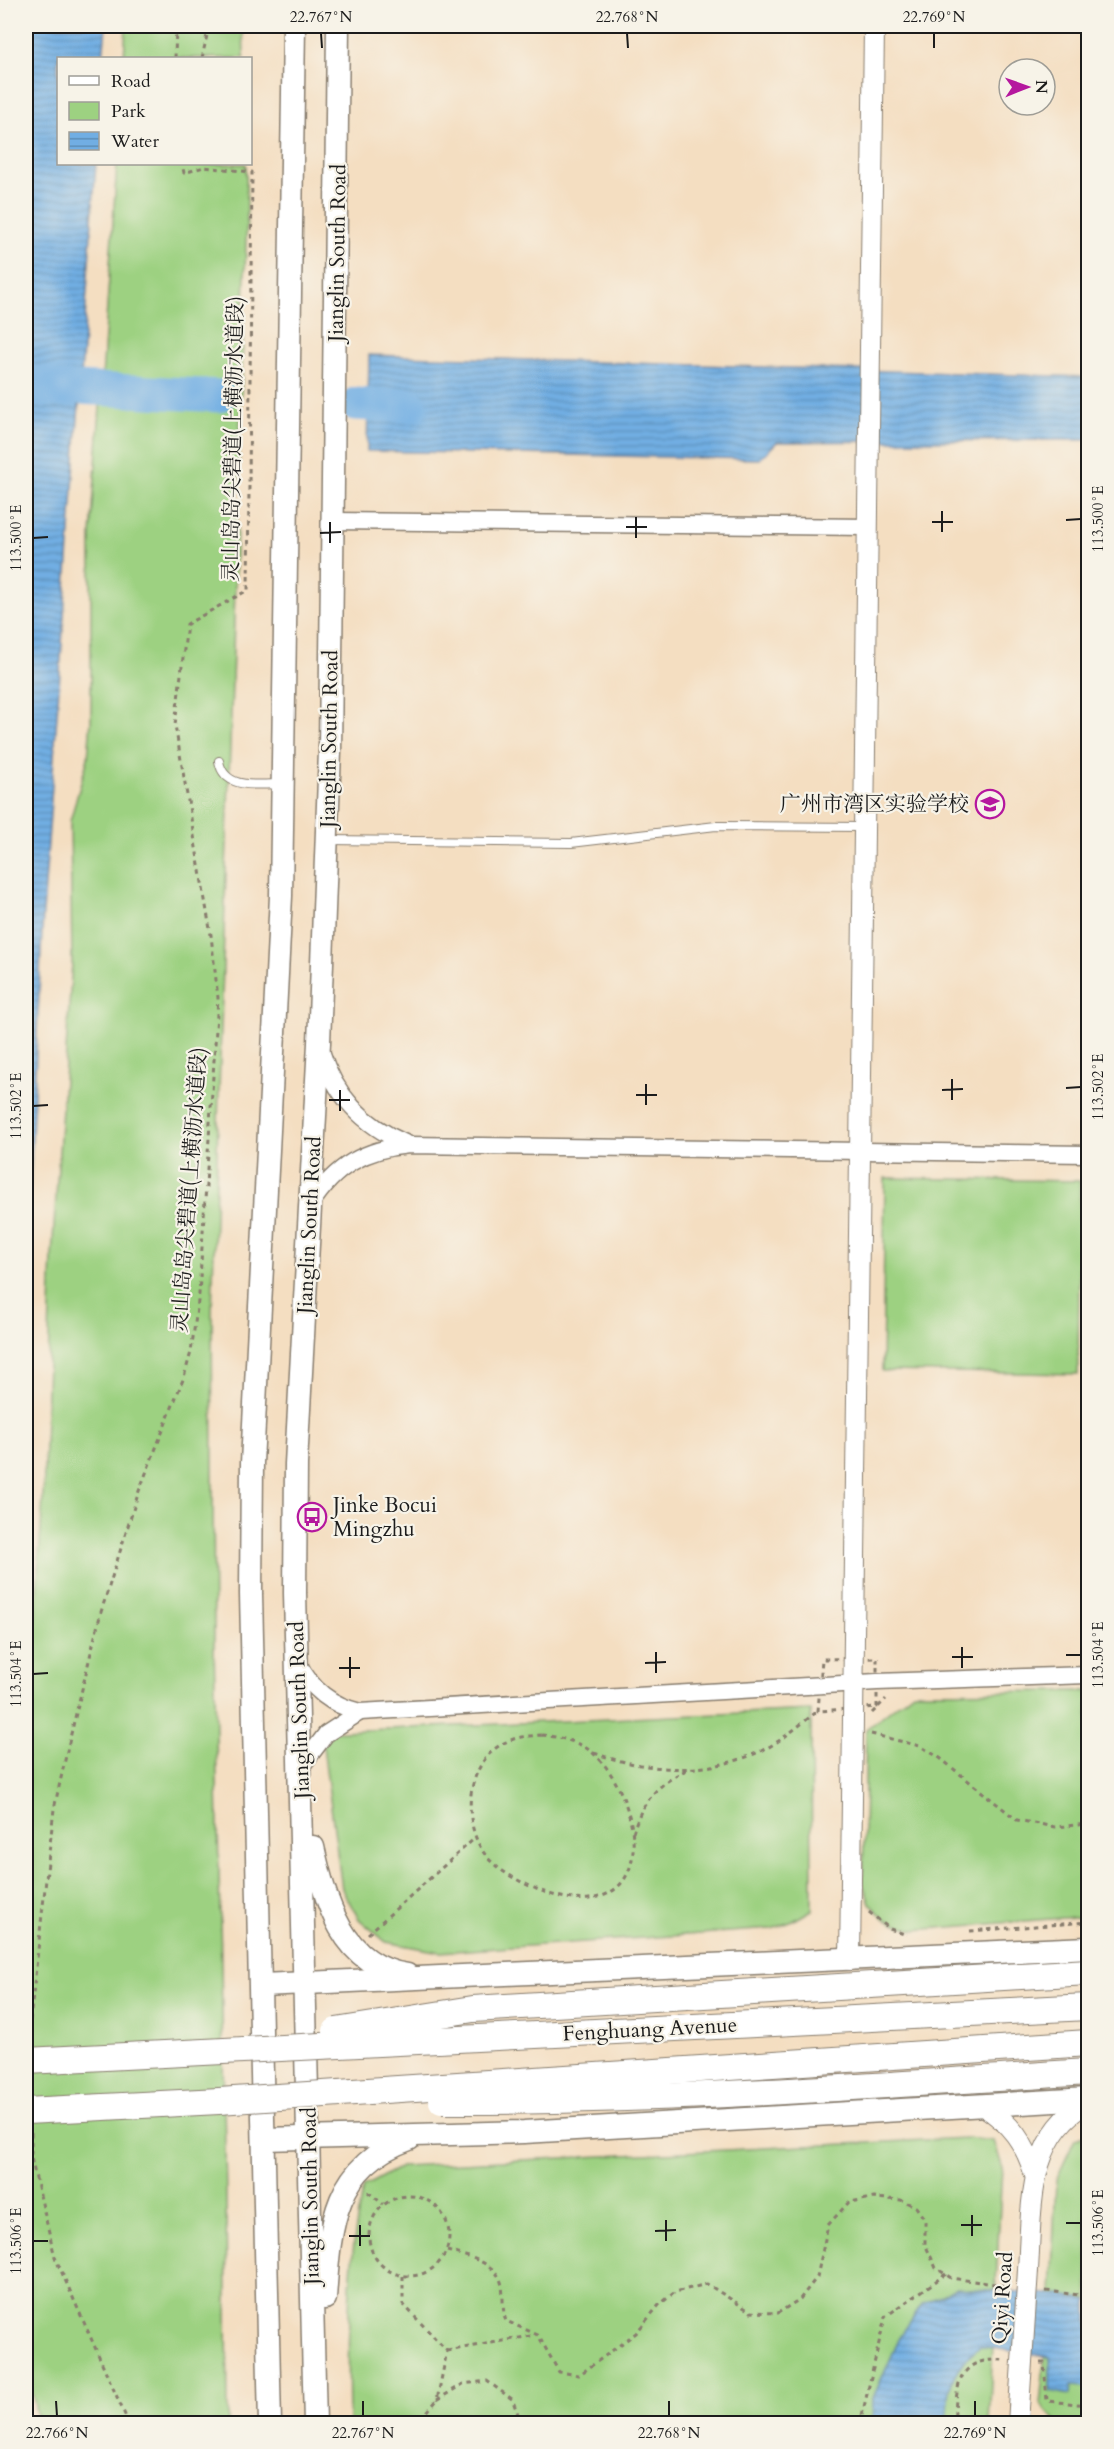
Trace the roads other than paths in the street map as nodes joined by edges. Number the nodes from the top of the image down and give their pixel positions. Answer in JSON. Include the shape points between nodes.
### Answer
{"nodes":[{"id":1,"x":294,"y":26,"type":"edge"},
{"id":2,"x":338,"y":26,"type":"edge"},
{"id":3,"x":874,"y":26,"type":"edge"},
{"id":4,"x":333,"y":521,"type":"junction"},
{"id":5,"x":868,"y":527,"type":"junction"},
{"id":6,"x":219,"y":761,"type":"dead end"},
{"id":7,"x":283,"y":784,"type":"junction"},
{"id":8,"x":864,"y":827,"type":"junction"},
{"id":9,"x":327,"y":840,"type":"junction"},
{"id":10,"x":319,"y":1043,"type":"junction"},
{"id":11,"x":409,"y":1145,"type":"junction"},
{"id":12,"x":860,"y":1151,"type":"junction"},
{"id":13,"x":1089,"y":1154,"type":"edge"},
{"id":14,"x":310,"y":1206,"type":"junction"},
{"id":15,"x":298,"y":1662,"type":"junction"},
{"id":16,"x":1089,"y":1675,"type":"edge"},
{"id":17,"x":854,"y":1684,"type":"junction"},
{"id":18,"x":360,"y":1712,"type":"junction"},
{"id":19,"x":301,"y":1767,"type":"junction"},
{"id":20,"x":302,"y":1802,"type":"junction"},
{"id":21,"x":1089,"y":1948,"type":"edge"},
{"id":22,"x":850,"y":1960,"type":"junction"},
{"id":23,"x":1089,"y":1972,"type":"edge"},
{"id":24,"x":429,"y":1978,"type":"junction"},
{"id":25,"x":306,"y":1983,"type":"junction"},
{"id":26,"x":262,"y":1985,"type":"junction"},
{"id":27,"x":1089,"y":2007,"type":"edge"},
{"id":28,"x":1089,"y":2043,"type":"edge"},
{"id":29,"x":27,"y":2050,"type":"edge"},
{"id":30,"x":211,"y":2051,"type":"junction"},
{"id":31,"x":1089,"y":2072,"type":"edge"},
{"id":32,"x":219,"y":2101,"type":"junction"},
{"id":33,"x":1089,"y":2101,"type":"edge"},
{"id":34,"x":982,"y":2105,"type":"junction"},
{"id":35,"x":28,"y":2117,"type":"edge"},
{"id":36,"x":417,"y":2136,"type":"junction"},
{"id":37,"x":309,"y":2138,"type":"junction"},
{"id":38,"x":265,"y":2139,"type":"junction"},
{"id":39,"x":1035,"y":2175,"type":"junction"},
{"id":40,"x":1018,"y":2416,"type":"edge"},
{"id":41,"x":315,"y":2421,"type":"edge"},
{"id":42,"x":270,"y":2424,"type":"edge"}],
"edges":[{"from":1,"to":7,"type":"main road","name":"Jianglin South Road"},
{"from":2,"to":4,"type":"main road","name":"Jianglin South Road"},
{"from":3,"to":5,"type":"street"},
{"from":4,"to":5,"type":"street"},
{"from":4,"to":9,"type":"main road","name":"Jianglin South Road"},
{"from":5,"to":8,"type":"street"},
{"from":6,"to":7,"type":"lane","via":[[221,770],[236,783]]},
{"from":7,"to":26,"type":"main road","name":"Jianglin South Road","via":[[275,1041],[252,1463],[251,1594]]},
{"from":8,"to":9,"type":"lane","via":[[716,826],[571,843]]},
{"from":8,"to":12,"type":"street"},
{"from":9,"to":10,"type":"main road","name":"Jianglin South Road"},
{"from":10,"to":11,"type":"street","via":[[327,1070],[347,1103],[383,1134]]},
{"from":10,"to":14,"type":"main road","name":"Jianglin South Road"},
{"from":11,"to":12,"type":"street"},
{"from":11,"to":14,"type":"street","via":[[385,1147],[354,1159],[323,1185]]},
{"from":12,"to":13,"type":"street"},
{"from":12,"to":17,"type":"street"},
{"from":14,"to":15,"type":"main road","name":"Jianglin South Road","via":[[296,1464]]},
{"from":15,"to":18,"type":"street","via":[[305,1677],[329,1701]]},
{"from":15,"to":19,"type":"main road","name":"Jianglin South Road"},
{"from":16,"to":17,"type":"street"},
{"from":17,"to":18,"type":"street"},
{"from":17,"to":22,"type":"street"},
{"from":18,"to":19,"type":"street","via":[[326,1734]]},
{"from":19,"to":20,"type":"main road","name":"Jianglin South Road"},
{"from":20,"to":24,"type":"main road","via":[[335,1923],[354,1947],[384,1968],[401,1975]]},
{"from":20,"to":25,"type":"main road","name":"Jianglin South Road"},
{"from":21,"to":22,"type":"main road"},
{"from":22,"to":24,"type":"main road"},
{"from":23,"to":30,"type":"main road","bridge":true,"via":[[473,2008]]},
{"from":24,"to":25,"type":"main road"},
{"from":25,"to":26,"type":"main road"},
{"from":25,"to":37,"type":"main road","name":"Jianglin South Road"},
{"from":26,"to":38,"type":"main road","name":"Jianglin South Road"},
{"from":27,"to":30,"type":"main road","name":"Fenghuang Avenue","bridge":true},
{"from":28,"to":32,"type":"main road","name":"Fenghuang Avenue","bridge":true},
{"from":29,"to":30,"type":"main road","bridge":true},
{"from":31,"to":32,"type":"main road","bridge":true,"via":[[520,2102]]},
{"from":32,"to":35,"type":"main road","bridge":true},
{"from":33,"to":34,"type":"main road"},
{"from":33,"to":39,"type":"street","via":[[1055,2130]]},
{"from":34,"to":36,"type":"main road"},
{"from":34,"to":39,"type":"street","via":[[1017,2134],[1029,2153]]},
{"from":36,"to":37,"type":"main road"},
{"from":36,"to":41,"type":"main road","via":[[392,2145],[370,2160],[352,2179],[333,2218]]},
{"from":37,"to":38,"type":"main road"},
{"from":37,"to":41,"type":"main road","name":"Jianglin South Road"},
{"from":38,"to":42,"type":"main road","name":"Jianglin South Road"},
{"from":39,"to":40,"type":"street","name":"Qiyi Road","bridge":true,"via":[[1024,2278]]}]}
